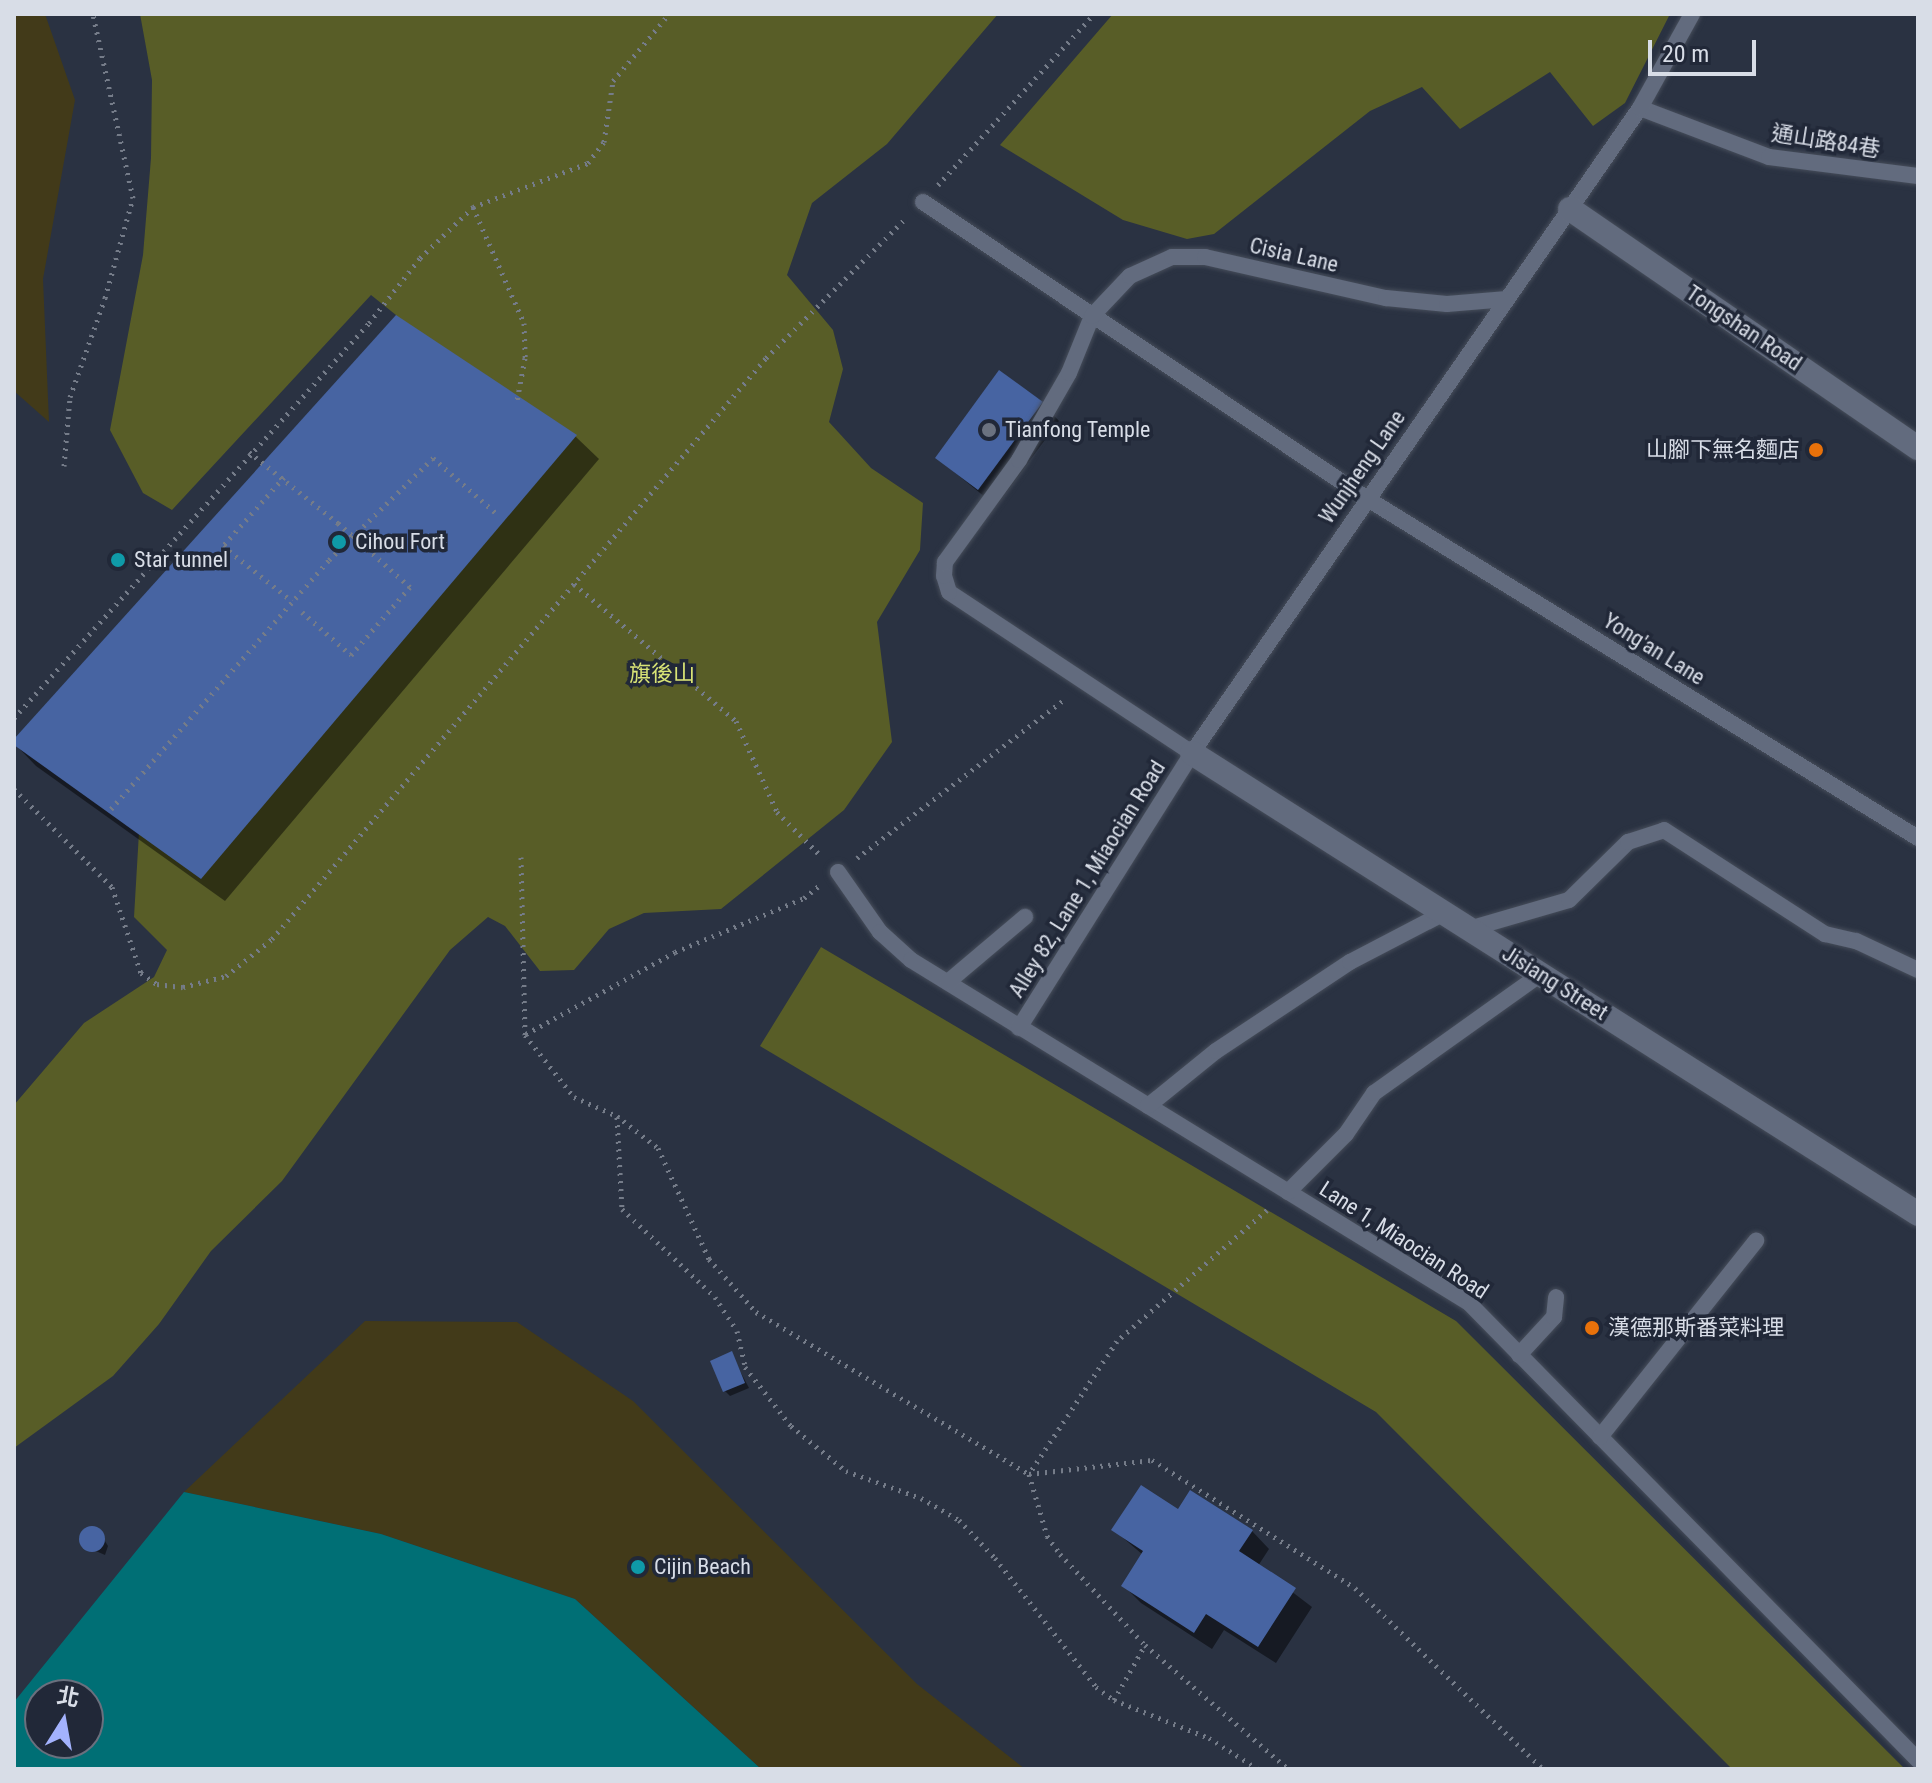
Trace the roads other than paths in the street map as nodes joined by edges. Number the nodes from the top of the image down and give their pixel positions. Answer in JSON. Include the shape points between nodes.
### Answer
{"nodes":[{"id":1,"x":1692,"y":14,"type":"edge"},
{"id":2,"x":1640,"y":108,"type":"junction"},
{"id":3,"x":1918,"y":176,"type":"edge"},
{"id":4,"x":923,"y":202,"type":"road end"},
{"id":5,"x":1570,"y":209,"type":"junction"},
{"id":6,"x":1507,"y":299,"type":"junction"},
{"id":7,"x":1092,"y":316,"type":"junction"},
{"id":8,"x":1918,"y":448,"type":"edge"},
{"id":9,"x":1366,"y":498,"type":"junction"},
{"id":10,"x":1192,"y":753,"type":"junction"},
{"id":11,"x":1918,"y":838,"type":"edge"},
{"id":12,"x":838,"y":872,"type":"road end"},
{"id":13,"x":1444,"y":913,"type":"junction"},
{"id":14,"x":1025,"y":917,"type":"dead end"},
{"id":15,"x":1469,"y":929,"type":"junction"},
{"id":16,"x":1918,"y":970,"type":"edge"},
{"id":17,"x":1541,"y":974,"type":"junction"},
{"id":18,"x":948,"y":982,"type":"junction"},
{"id":19,"x":1019,"y":1028,"type":"junction"},
{"id":20,"x":1148,"y":1106,"type":"junction"},
{"id":21,"x":1288,"y":1192,"type":"junction"},
{"id":22,"x":1918,"y":1214,"type":"edge"},
{"id":23,"x":1756,"y":1241,"type":"dead end"},
{"id":24,"x":1556,"y":1297,"type":"dead end"},
{"id":25,"x":1519,"y":1355,"type":"junction"},
{"id":26,"x":1600,"y":1437,"type":"junction"},
{"id":27,"x":1918,"y":1760,"type":"edge"}],
"edges":[{"from":1,"to":2,"type":"lane","name":"Wunjheng Lane"},
{"from":2,"to":3,"type":"lane","name":"通山路84巷","via":[[1769,157]]},
{"from":2,"to":5,"type":"lane","name":"Wunjheng Lane"},
{"from":4,"to":7,"type":"lane"},
{"from":5,"to":6,"type":"lane","name":"Wunjheng Lane"},
{"from":5,"to":8,"type":"street","name":"Tongshan Road"},
{"from":6,"to":7,"type":"lane","name":"Cisia Lane","via":[[1447,304],[1386,298],[1205,257],[1172,257],[1130,276]]},
{"from":6,"to":9,"type":"lane","name":"Wunjheng Lane"},
{"from":7,"to":9,"type":"lane"},
{"from":7,"to":10,"type":"lane","via":[[1069,373],[1019,460],[945,562],[944,576],[949,592]]},
{"from":9,"to":10,"type":"lane","name":"Wunjheng Lane"},
{"from":9,"to":11,"type":"lane","name":"Yong'an Lane"},
{"from":10,"to":13,"type":"street","name":"Jisiang Street"},
{"from":10,"to":19,"type":"lane","name":"Alley 82, Lane 1, Miaocian Road"},
{"from":12,"to":18,"type":"lane","name":"Lane 1, Miaocian Road","via":[[880,932]]},
{"from":13,"to":15,"type":"street","name":"Jisiang Street"},
{"from":13,"to":20,"type":"lane","via":[[1350,962],[1216,1051]]},
{"from":14,"to":18,"type":"lane"},
{"from":15,"to":16,"type":"lane","via":[[1569,900],[1628,842],[1664,830],[1825,934],[1856,941]]},
{"from":15,"to":17,"type":"street","name":"Jisiang Street"},
{"from":17,"to":21,"type":"lane","via":[[1374,1093],[1346,1134]]},
{"from":17,"to":22,"type":"street","name":"Jisiang Street"},
{"from":18,"to":19,"type":"lane","name":"Lane 1, Miaocian Road"},
{"from":19,"to":20,"type":"lane","name":"Lane 1, Miaocian Road"},
{"from":20,"to":21,"type":"lane","name":"Lane 1, Miaocian Road"},
{"from":21,"to":25,"type":"lane","name":"Lane 1, Miaocian Road","via":[[1469,1303]]},
{"from":23,"to":26,"type":"lane"},
{"from":24,"to":25,"type":"lane","via":[[1554,1317]]},
{"from":25,"to":26,"type":"lane","name":"Lane 1, Miaocian Road"},
{"from":26,"to":27,"type":"lane","name":"Lane 1, Miaocian Road"}]}
